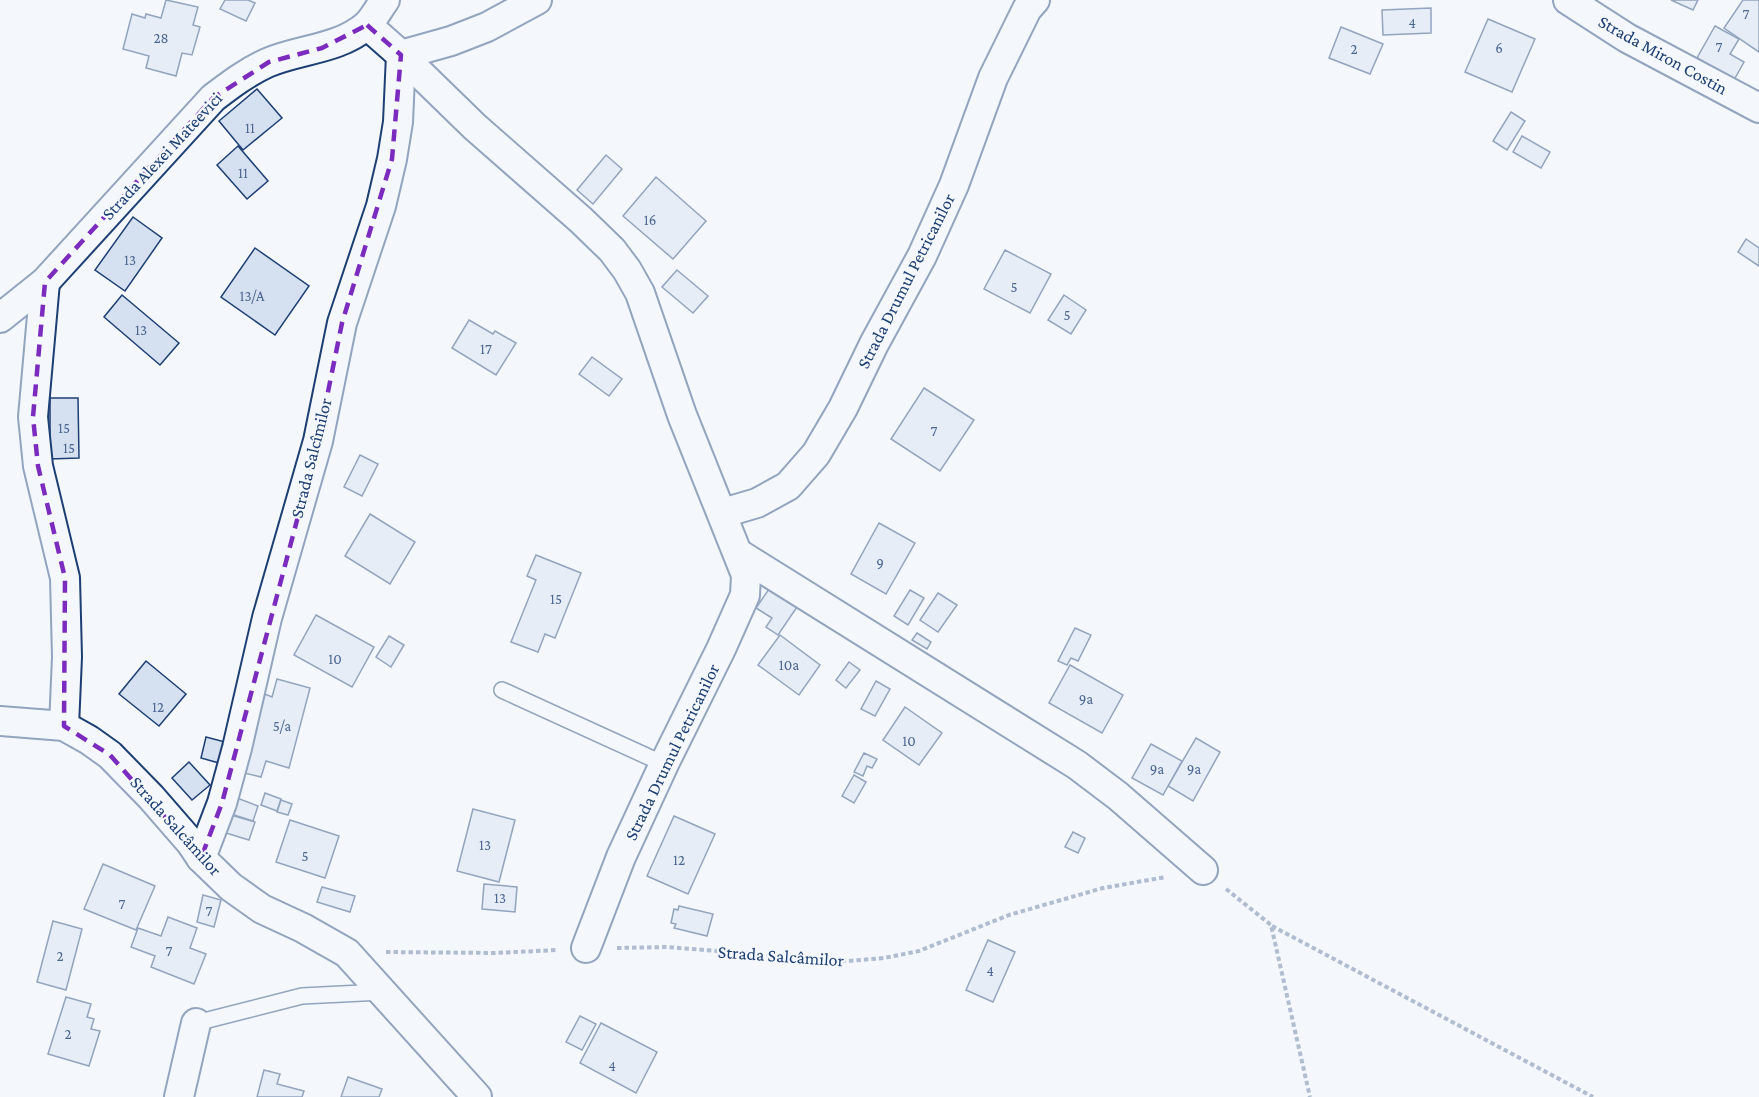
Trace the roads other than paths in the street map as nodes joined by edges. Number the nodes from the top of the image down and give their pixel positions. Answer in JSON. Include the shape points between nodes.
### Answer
{"nodes":[{"id":1,"x":384,"y":0,"type":"edge"},
{"id":2,"x":537,"y":0,"type":"edge"},
{"id":3,"x":1035,"y":0,"type":"edge"},
{"id":4,"x":1568,"y":0,"type":"edge"},
{"id":5,"x":367,"y":25,"type":"junction"},
{"id":6,"x":401,"y":55,"type":"junction"},
{"id":7,"x":1759,"y":108,"type":"edge"},
{"id":8,"x":45,"y":282,"type":"junction"},
{"id":9,"x":0,"y":318,"type":"edge"},
{"id":10,"x":723,"y":513,"type":"junction"},
{"id":11,"x":740,"y":554,"type":"junction"},
{"id":12,"x":502,"y":690,"type":"dead end"},
{"id":13,"x":0,"y":721,"type":"edge"},
{"id":14,"x":64,"y":726,"type":"junction"},
{"id":15,"x":663,"y":764,"type":"junction"},
{"id":16,"x":201,"y":858,"type":"junction"},
{"id":17,"x":1203,"y":870,"type":"road end"},
{"id":18,"x":586,"y":948,"type":"road end"},
{"id":19,"x":382,"y":992,"type":"junction"},
{"id":20,"x":196,"y":1023,"type":"joint"},
{"id":21,"x":179,"y":1097,"type":"edge"},
{"id":22,"x":477,"y":1097,"type":"edge"}],
"edges":[{"from":1,"to":5,"type":"street","name":"Strada Alexei Mateevici"},
{"from":2,"to":6,"type":"street","via":[[487,27]]},
{"from":3,"to":10,"type":"street","name":"Strada Drumul Petricanilor","via":[[993,78],[954,185],[922,256],[821,445],[788,486],[757,503]]},
{"from":4,"to":7,"type":"street","name":"Strada Miron Costin","via":[[1627,38]]},
{"from":5,"to":6,"type":"street","name":"Strada Drumul Petricanilor"},
{"from":5,"to":8,"type":"street","name":"Strada Alexei Mateevici","via":[[322,48],[269,62],[213,98]]},
{"from":6,"to":10,"type":"street","name":"Strada Drumul Petricanilor","via":[[475,127],[581,220],[627,270],[640,293],[682,415]]},
{"from":6,"to":16,"type":"street","name":"Strada Salcîmilor","via":[[398,122],[381,206],[342,323],[318,441],[267,618],[222,803]]},
{"from":8,"to":9,"type":"street","name":"Strada Alexei Mateevici"},
{"from":8,"to":14,"type":"street","via":[[33,417],[38,466],[66,578]]},
{"from":10,"to":11,"type":"street","name":"Strada Drumul Petricanilor"},
{"from":11,"to":15,"type":"street","name":"Strada Drumul Petricanilor","via":[[746,575],[745,595],[722,650]]},
{"from":11,"to":17,"type":"street","via":[[1077,765]]},
{"from":12,"to":15,"type":"lane"},
{"from":13,"to":14,"type":"street","name":"Strada Salcâmilor"},
{"from":14,"to":16,"type":"street","name":"Strada Salcâmilor","via":[[110,755]]},
{"from":15,"to":18,"type":"street","name":"Strada Drumul Petricanilor"},
{"from":16,"to":19,"type":"street","name":"Strada Salcâmilor","via":[[231,887],[262,909],[347,953]]},
{"from":19,"to":20,"type":"lane","via":[[302,996]]},
{"from":19,"to":22,"type":"street","name":"Strada Salcâmilor"},
{"from":20,"to":21,"type":"street"}]}
